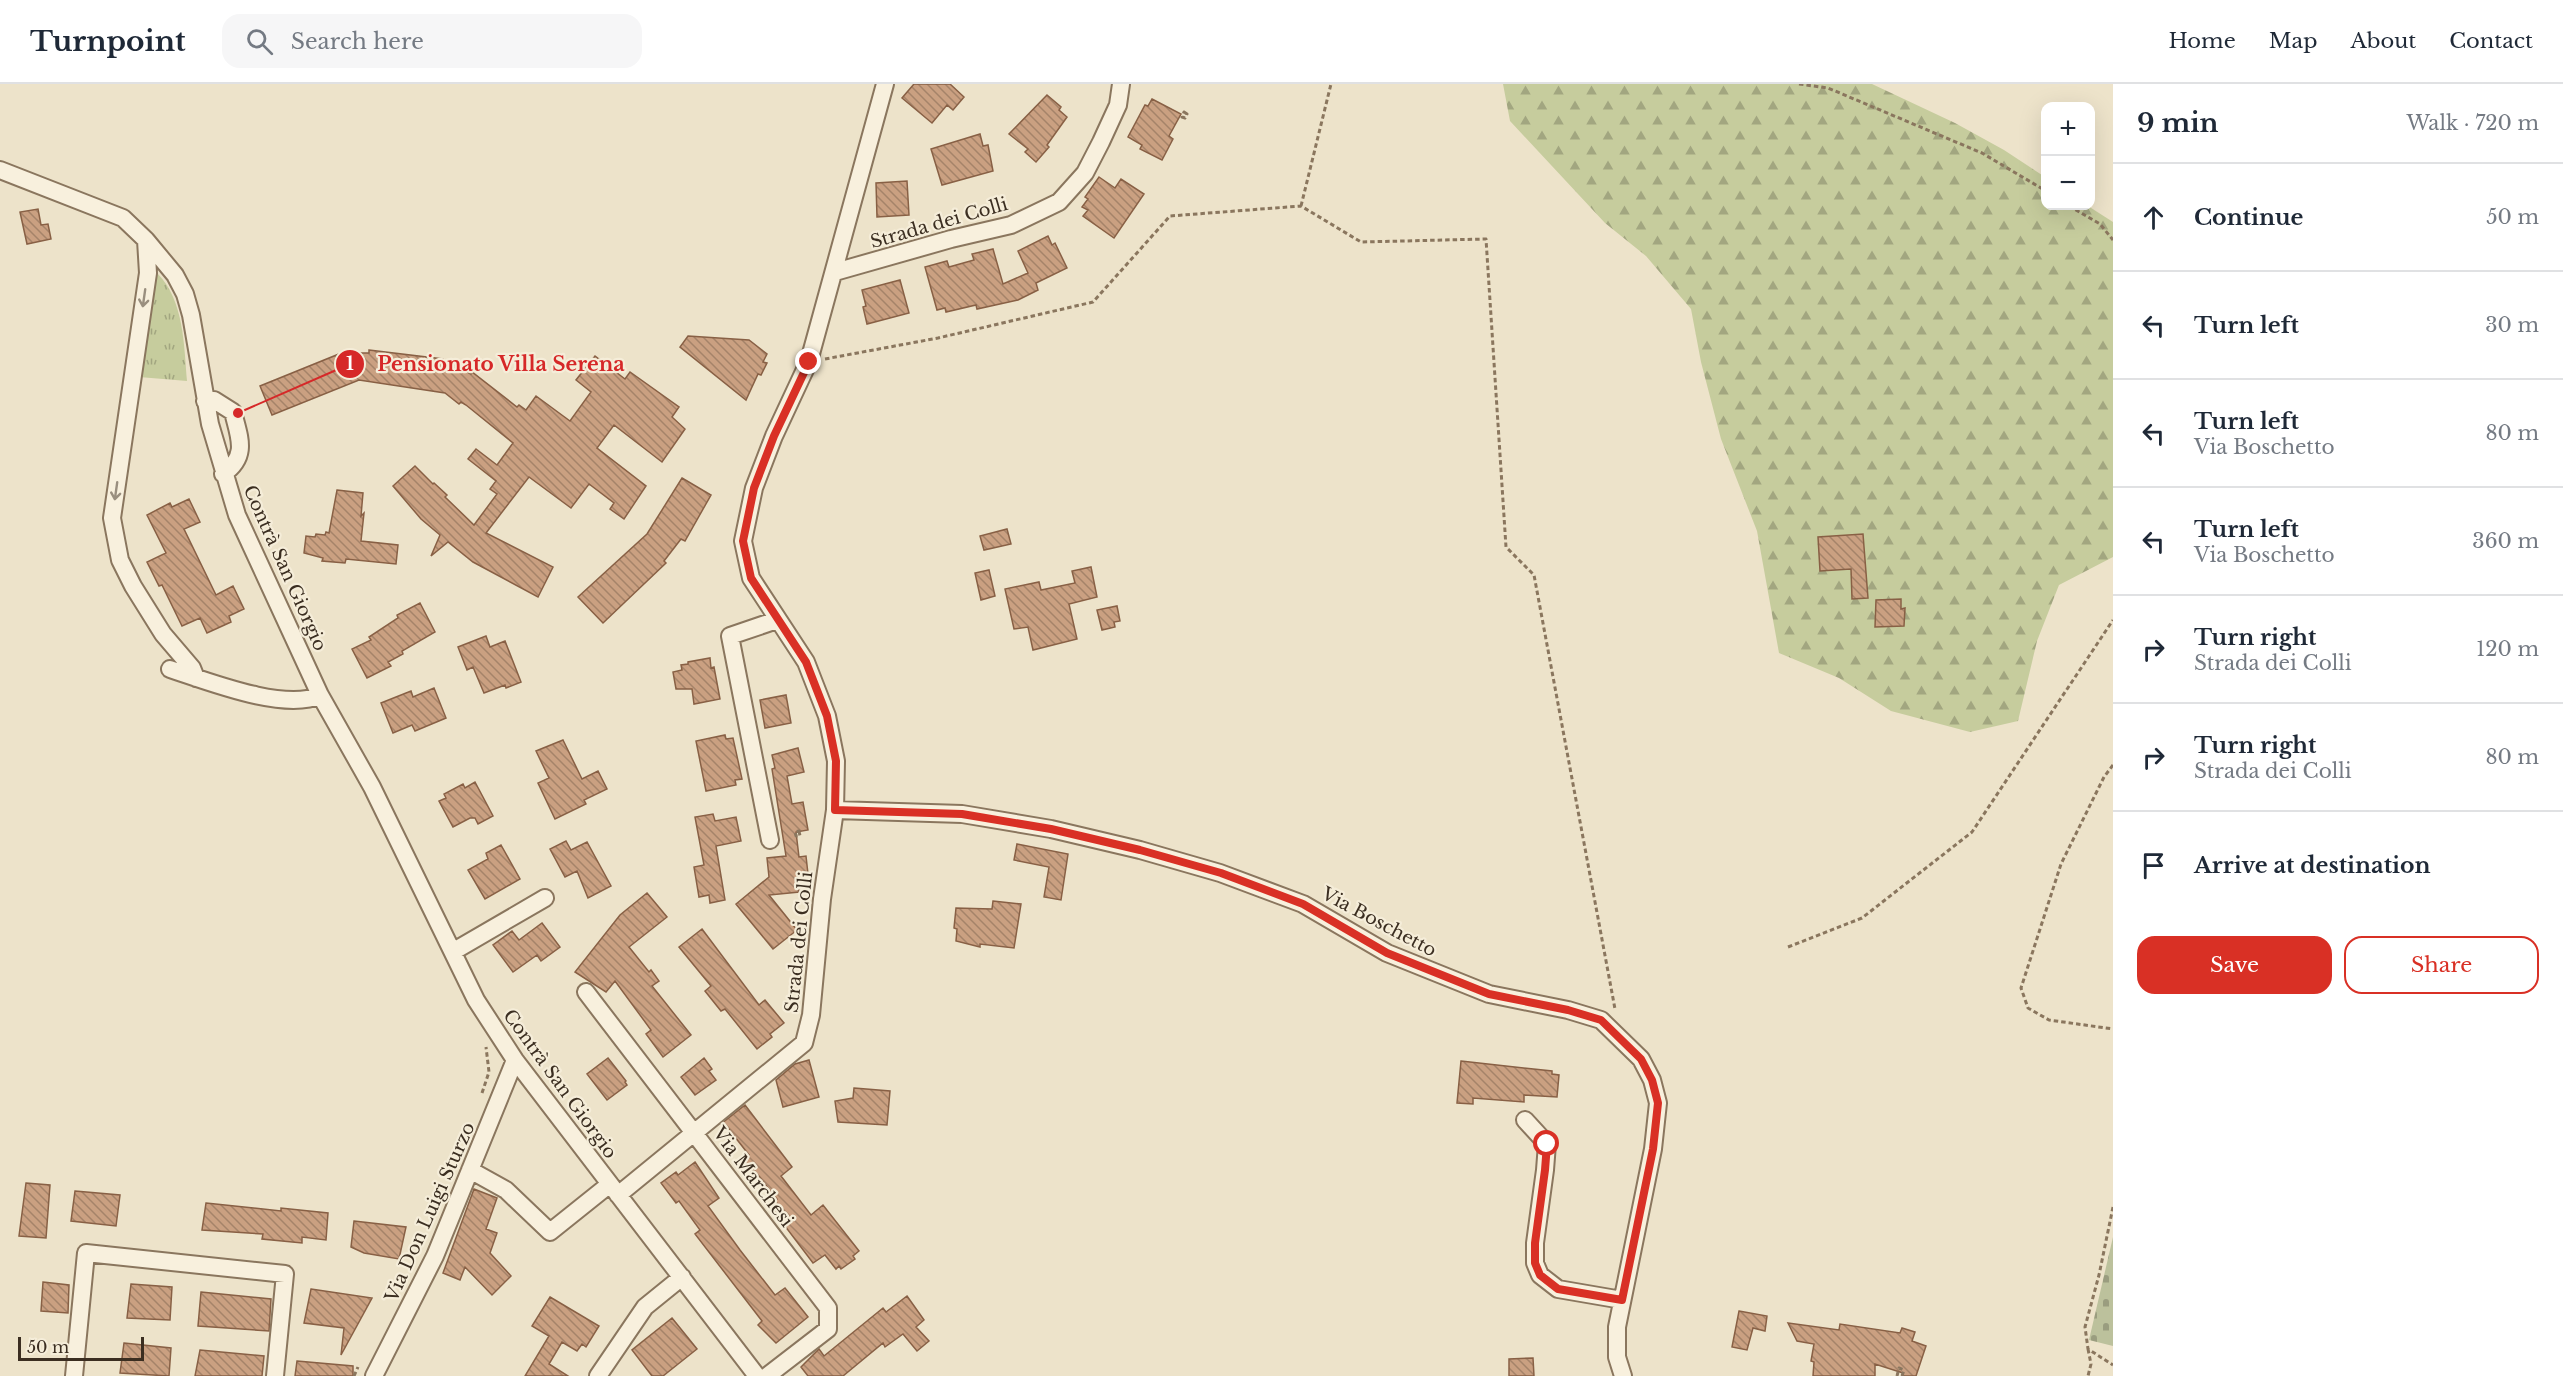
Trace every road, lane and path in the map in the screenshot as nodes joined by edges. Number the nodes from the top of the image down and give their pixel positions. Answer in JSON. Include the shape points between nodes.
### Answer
{"nodes":[{"id":1,"x":885,"y":84,"type":"edge"},
{"id":2,"x":1120,"y":84,"type":"edge"},
{"id":3,"x":1331,"y":84,"type":"edge"},
{"id":4,"x":1799,"y":84,"type":"edge"},
{"id":5,"x":0,"y":171,"type":"edge"},
{"id":6,"x":2041,"y":188,"type":"edge"},
{"id":7,"x":1301,"y":206,"type":"junction"},
{"id":8,"x":2076,"y":210,"type":"edge"},
{"id":9,"x":146,"y":240,"type":"junction"},
{"id":10,"x":2113,"y":240,"type":"edge"},
{"id":11,"x":835,"y":272,"type":"junction"},
{"id":12,"x":809,"y":362,"type":"junction"},
{"id":13,"x":205,"y":401,"type":"junction"},
{"id":14,"x":224,"y":474,"type":"junction"},
{"id":15,"x":777,"y":620,"type":"junction"},
{"id":16,"x":2113,"y":620,"type":"edge"},
{"id":17,"x":170,"y":669,"type":"dead end"},
{"id":18,"x":196,"y":678,"type":"junction"},
{"id":19,"x":320,"y":695,"type":"junction"},
{"id":20,"x":2113,"y":765,"type":"edge"},
{"id":21,"x":835,"y":810,"type":"junction"},
{"id":22,"x":770,"y":840,"type":"dead end"},
{"id":23,"x":545,"y":898,"type":"dead end"},
{"id":24,"x":1788,"y":947,"type":"dead end"},
{"id":25,"x":454,"y":951,"type":"junction"},
{"id":26,"x":586,"y":992,"type":"dead end"},
{"id":27,"x":2113,"y":1029,"type":"edge"},
{"id":28,"x":498,"y":1034,"type":"junction"},
{"id":29,"x":1620,"y":1038,"type":"junction"},
{"id":30,"x":515,"y":1060,"type":"junction"},
{"id":31,"x":482,"y":1094,"type":"dead end"},
{"id":32,"x":1525,"y":1120,"type":"dead end"},
{"id":33,"x":695,"y":1132,"type":"junction"},
{"id":34,"x":470,"y":1170,"type":"junction"},
{"id":35,"x":614,"y":1189,"type":"junction"},
{"id":36,"x":2113,"y":1207,"type":"edge"},
{"id":37,"x":682,"y":1277,"type":"junction"},
{"id":38,"x":1622,"y":1300,"type":"junction"},
{"id":39,"x":2088,"y":1349,"type":"junction"},
{"id":40,"x":2113,"y":1365,"type":"edge"},
{"id":41,"x":359,"y":1366,"type":"dead end"},
{"id":42,"x":74,"y":1376,"type":"edge"},
{"id":43,"x":275,"y":1376,"type":"edge"},
{"id":44,"x":354,"y":1376,"type":"edge"},
{"id":45,"x":374,"y":1376,"type":"edge"},
{"id":46,"x":598,"y":1376,"type":"edge"},
{"id":47,"x":757,"y":1376,"type":"edge"},
{"id":48,"x":766,"y":1376,"type":"edge"},
{"id":49,"x":1623,"y":1376,"type":"edge"},
{"id":50,"x":2088,"y":1376,"type":"edge"}],
"edges":[{"from":1,"to":11,"type":"street","name":"Strada dei Colli"},
{"from":2,"to":11,"type":"street","name":"Strada dei Colli","via":[[1118,105],[1085,173],[1059,202],[1011,225]]},
{"from":3,"to":7,"type":"path"},
{"from":4,"to":6,"type":"path","via":[[1828,88],[1982,153]]},
{"from":5,"to":9,"type":"street","name":"Contrà San Giorgio","via":[[102,208],[123,218]]},
{"from":7,"to":12,"type":"path","via":[[1170,216],[1093,302],[938,338]]},
{"from":7,"to":29,"type":"path","via":[[1361,242],[1486,239],[1506,547],[1534,575]]},
{"from":8,"to":10,"type":"path","via":[[2100,224]]},
{"from":9,"to":13,"type":"street","name":"Contrà San Giorgio","via":[[175,275],[185,294]]},
{"from":9,"to":18,"type":"street","one_way":true,"via":[[148,273],[112,518],[120,560],[133,586]]},
{"from":11,"to":12,"type":"street","name":"Strada dei Colli"},
{"from":12,"to":15,"type":"street","name":"Strada dei Colli","via":[[754,488],[743,541],[751,578]]},
{"from":13,"to":14,"type":"street","name":"Contrà San Giorgio"},
{"from":13,"to":14,"type":"street","via":[[214,400],[233,412],[242,447],[233,467]]},
{"from":14,"to":19,"type":"street","name":"Contrà San Giorgio","via":[[237,515]]},
{"from":15,"to":21,"type":"street","name":"Strada dei Colli","via":[[806,662],[827,716],[836,761]]},
{"from":15,"to":22,"type":"street","via":[[730,636]]},
{"from":16,"to":24,"type":"path","via":[[1972,832],[1862,918]]},
{"from":17,"to":18,"type":"street"},
{"from":18,"to":19,"type":"street","via":[[282,702],[311,700]]},
{"from":19,"to":25,"type":"street","name":"Contrà San Giorgio","via":[[372,787]]},
{"from":20,"to":27,"type":"path","via":[[2061,864],[2022,988],[2028,1008],[2049,1020]]},
{"from":21,"to":29,"type":"street","name":"Via Boschetto","via":[[973,816],[1051,829],[1221,873],[1303,904],[1387,953],[1434,973],[1489,994],[1601,1020]]},
{"from":21,"to":33,"type":"street","name":"Strada dei Colli","via":[[812,1015],[804,1043]]},
{"from":23,"to":25,"type":"street"},
{"from":25,"to":28,"type":"street","name":"Contrà San Giorgio","via":[[476,1000]]},
{"from":26,"to":33,"type":"street","name":"Via Marchesi"},
{"from":28,"to":30,"type":"street","name":"Contrà San Giorgio"},
{"from":28,"to":31,"type":"path","via":[[485,1041],[489,1072]]},
{"from":29,"to":38,"type":"street","name":"Via Boschetto","via":[[1641,1059],[1658,1103],[1653,1149]]},
{"from":30,"to":34,"type":"street","name":"Via Don Luigi Sturzo"},
{"from":30,"to":35,"type":"street","name":"Contrà San Giorgio"},
{"from":32,"to":38,"type":"street","via":[[1547,1144],[1535,1243],[1535,1263],[1540,1275],[1558,1289]]},
{"from":33,"to":35,"type":"street","name":"Strada dei Colli"},
{"from":33,"to":48,"type":"street","name":"Via Marchesi","via":[[828,1308],[828,1329]]},
{"from":34,"to":35,"type":"street","name":"Strada dei Colli","via":[[506,1190],[550,1233]]},
{"from":34,"to":45,"type":"street","name":"Via Don Luigi Sturzo","via":[[435,1256]]},
{"from":35,"to":37,"type":"street","name":"Contrà San Giorgio"},
{"from":36,"to":39,"type":"path","via":[[2085,1327]]},
{"from":37,"to":46,"type":"street","via":[[645,1308]]},
{"from":37,"to":47,"type":"street","name":"Contrà San Giorgio"},
{"from":38,"to":49,"type":"street","name":"Via Boschetto","via":[[1617,1357]]},
{"from":39,"to":40,"type":"path"},
{"from":39,"to":50,"type":"path"},
{"from":41,"to":44,"type":"path"},
{"from":42,"to":43,"type":"street","via":[[87,1253],[285,1274]]}]}
